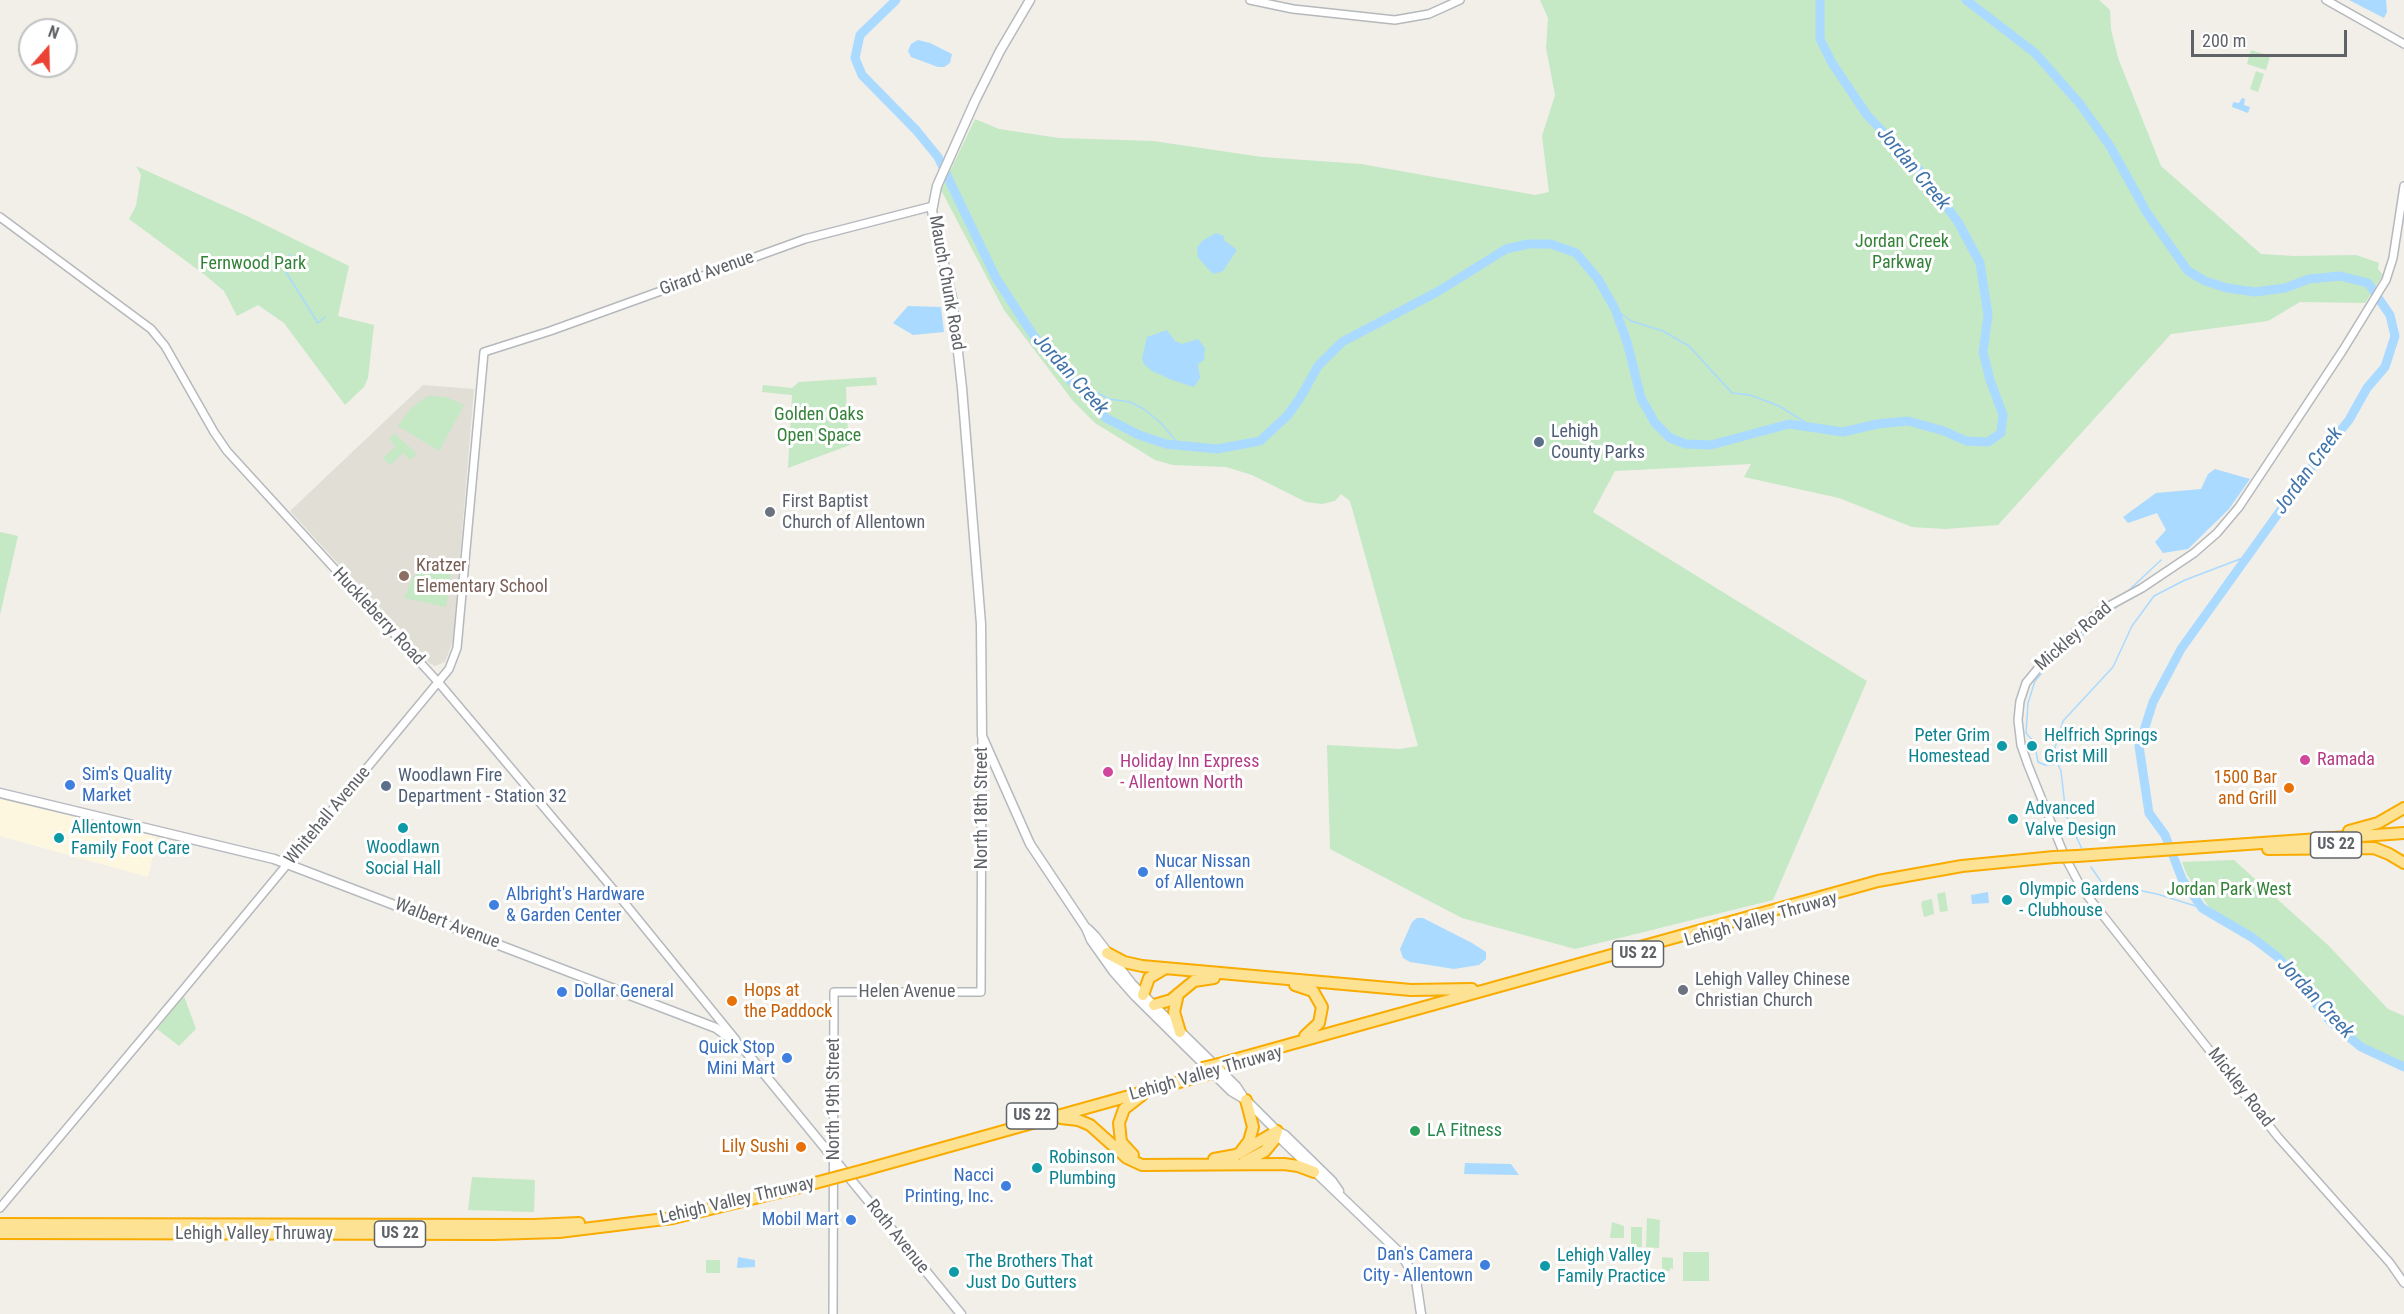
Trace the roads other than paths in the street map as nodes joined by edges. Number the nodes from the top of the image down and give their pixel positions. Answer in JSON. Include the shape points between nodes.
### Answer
{"nodes":[{"id":1,"x":1030,"y":0,"type":"edge"},
{"id":2,"x":1250,"y":0,"type":"edge"},
{"id":3,"x":1460,"y":0,"type":"edge"},
{"id":4,"x":2326,"y":0,"type":"edge"},
{"id":5,"x":2404,"y":44,"type":"edge"},
{"id":6,"x":2404,"y":186,"type":"edge"},
{"id":7,"x":933,"y":206,"type":"junction"},
{"id":8,"x":0,"y":217,"type":"edge"},
{"id":9,"x":484,"y":352,"type":"joint"},
{"id":10,"x":981,"y":624,"type":"joint"},
{"id":11,"x":439,"y":683,"type":"junction"},
{"id":12,"x":982,"y":736,"type":"junction"},
{"id":13,"x":996,"y":767,"type":"junction"},
{"id":14,"x":981,"y":769,"type":"junction"},
{"id":15,"x":0,"y":793,"type":"edge"},
{"id":16,"x":2404,"y":808,"type":"edge"},
{"id":17,"x":2404,"y":833,"type":"edge"},
{"id":18,"x":2320,"y":838,"type":"junction"},
{"id":19,"x":2404,"y":840,"type":"edge"},
{"id":20,"x":2268,"y":849,"type":"junction"},
{"id":21,"x":2212,"y":850,"type":"junction"},
{"id":22,"x":2058,"y":859,"type":"junction"},
{"id":23,"x":2404,"y":863,"type":"edge"},
{"id":24,"x":288,"y":864,"type":"junction"},
{"id":25,"x":1086,"y":928,"type":"junction"},
{"id":26,"x":1107,"y":952,"type":"junction"},
{"id":27,"x":1167,"y":969,"type":"junction"},
{"id":28,"x":1498,"y":986,"type":"junction"},
{"id":29,"x":834,"y":992,"type":"joint"},
{"id":30,"x":981,"y":992,"type":"joint"},
{"id":31,"x":1179,"y":993,"type":"junction"},
{"id":32,"x":1147,"y":1002,"type":"junction"},
{"id":33,"x":1180,"y":1032,"type":"junction"},
{"id":34,"x":736,"y":1041,"type":"junction"},
{"id":35,"x":1295,"y":1043,"type":"junction"},
{"id":36,"x":1222,"y":1066,"type":"junction"},
{"id":37,"x":1205,"y":1071,"type":"junction"},
{"id":38,"x":1149,"y":1090,"type":"junction"},
{"id":39,"x":1246,"y":1100,"type":"junction"},
{"id":40,"x":1049,"y":1118,"type":"junction"},
{"id":41,"x":1277,"y":1131,"type":"junction"},
{"id":42,"x":1239,"y":1153,"type":"junction"},
{"id":43,"x":834,"y":1160,"type":"junction"},
{"id":44,"x":1233,"y":1165,"type":"junction"},
{"id":45,"x":863,"y":1166,"type":"junction"},
{"id":46,"x":1314,"y":1172,"type":"junction"},
{"id":47,"x":1344,"y":1198,"type":"junction"},
{"id":48,"x":0,"y":1208,"type":"edge"},
{"id":49,"x":1,"y":1227,"type":"edge"},
{"id":50,"x":2404,"y":1282,"type":"edge"},
{"id":51,"x":833,"y":1314,"type":"edge"},
{"id":52,"x":962,"y":1314,"type":"edge"},
{"id":53,"x":1421,"y":1314,"type":"edge"}],
"edges":[{"from":1,"to":7,"type":"main road","name":"Mauch Chunk Road","via":[[999,51],[951,153]]},
{"from":2,"to":3,"type":"street","via":[[1293,9],[1395,20],[1429,14]]},
{"from":4,"to":5,"type":"street"},
{"from":6,"to":22,"type":"street","name":"Mickley Road","via":[[2386,280],[2224,525],[2194,554],[2088,619],[2040,664],[2026,683],[2018,720],[2021,745]]},
{"from":7,"to":9,"type":"street","name":"Girard Avenue","via":[[805,239]]},
{"from":7,"to":10,"type":"main road","name":"Mauch Chunk Road","via":[[955,317]]},
{"from":8,"to":11,"type":"street","name":"Huckleberry Road","via":[[151,329],[227,451]]},
{"from":9,"to":11,"type":"street","name":"Whitehall Avenue","via":[[457,648]]},
{"from":10,"to":12,"type":"main road","name":"North 18th Street"},
{"from":11,"to":24,"type":"street","name":"Whitehall Avenue"},
{"from":11,"to":34,"type":"street","name":"Huckleberry Road"},
{"from":12,"to":13,"type":"main road"},
{"from":12,"to":14,"type":"street","name":"North 18th Street"},
{"from":13,"to":14,"type":"street"},
{"from":13,"to":25,"type":"main road","via":[[1030,844]]},
{"from":14,"to":30,"type":"street","name":"North 18th Street"},
{"from":15,"to":24,"type":"main road","name":"Walbert Avenue"},
{"from":16,"to":18,"type":"highway","via":[[2371,826]]},
{"from":17,"to":18,"type":"highway","name":"Lehigh Valley Thruway","number":"US 22"},
{"from":18,"to":21,"type":"highway","name":"Lehigh Valley Thruway","number":"US 22"},
{"from":19,"to":20,"type":"highway","name":"Lehigh Valley Thruway","number":"US 22"},
{"from":20,"to":21,"type":"highway","name":"Lehigh Valley Thruway","number":"US 22"},
{"from":20,"to":23,"type":"highway","via":[[2374,848]]},
{"from":21,"to":22,"type":"highway","name":"Lehigh Valley Thruway","number":"US 22","bridge":true},
{"from":22,"to":28,"type":"highway","name":"Lehigh Valley Thruway","number":"US 22","via":[[1962,866],[1878,881]]},
{"from":22,"to":36,"type":"highway","name":"Lehigh Valley Thruway","number":"US 22","via":[[1880,888]]},
{"from":22,"to":50,"type":"street","name":"Mickley Road","via":[[2278,1137]]},
{"from":24,"to":34,"type":"main road","name":"Walbert Avenue","via":[[705,1023]]},
{"from":24,"to":48,"type":"street","name":"Whitehall Avenue"},
{"from":25,"to":26,"type":"main road"},
{"from":25,"to":32,"type":"main road","via":[[1113,971]]},
{"from":26,"to":27,"type":"highway","via":[[1129,964]]},
{"from":26,"to":32,"type":"main road"},
{"from":27,"to":28,"type":"highway","via":[[1422,991]]},
{"from":27,"to":32,"type":"highway","via":[[1149,978]]},
{"from":28,"to":35,"type":"highway","name":"Lehigh Valley Thruway","number":"US 22"},
{"from":29,"to":30,"type":"street","name":"Helen Avenue"},
{"from":29,"to":43,"type":"street","name":"North 19th Street"},
{"from":31,"to":32,"type":"highway","via":[[1168,1002]]},
{"from":31,"to":33,"type":"highway","via":[[1174,1012]]},
{"from":31,"to":35,"type":"highway","via":[[1206,978],[1307,988],[1318,998],[1322,1017],[1316,1029]]},
{"from":32,"to":33,"type":"main road"},
{"from":32,"to":39,"type":"main road","via":[[1232,1091]]},
{"from":33,"to":39,"type":"main road"},
{"from":34,"to":43,"type":"main road","name":"Walbert Avenue"},
{"from":35,"to":36,"type":"highway","name":"Lehigh Valley Thruway","number":"US 22"},
{"from":36,"to":37,"type":"highway","name":"Lehigh Valley Thruway","number":"US 22"},
{"from":37,"to":38,"type":"highway","name":"Lehigh Valley Thruway","number":"US 22"},
{"from":37,"to":45,"type":"highway","name":"Lehigh Valley Thruway","number":"US 22"},
{"from":38,"to":40,"type":"highway","name":"Lehigh Valley Thruway","number":"US 22"},
{"from":38,"to":42,"type":"highway","via":[[1130,1103],[1121,1116],[1120,1138],[1130,1153],[1151,1160],[1222,1158]]},
{"from":39,"to":41,"type":"main road"},
{"from":39,"to":42,"type":"highway","via":[[1253,1127],[1249,1141]]},
{"from":40,"to":44,"type":"highway","via":[[1086,1123],[1138,1164]]},
{"from":40,"to":45,"type":"highway","name":"Lehigh Valley Thruway","number":"US 22"},
{"from":41,"to":42,"type":"highway"},
{"from":41,"to":44,"type":"highway","via":[[1272,1144],[1261,1154]]},
{"from":41,"to":46,"type":"main road"},
{"from":41,"to":47,"type":"main road","via":[[1332,1181]]},
{"from":43,"to":51,"type":"street","name":"North 19th Street"},
{"from":43,"to":52,"type":"main road","name":"Roth Avenue"},
{"from":44,"to":46,"type":"highway","via":[[1294,1165]]},
{"from":45,"to":49,"type":"highway","name":"Lehigh Valley Thruway","number":"US 22","bridge":true,"via":[[729,1206],[673,1218],[550,1232]]},
{"from":46,"to":47,"type":"main road"},
{"from":47,"to":53,"type":"main road","via":[[1402,1255],[1418,1286]]}]}
